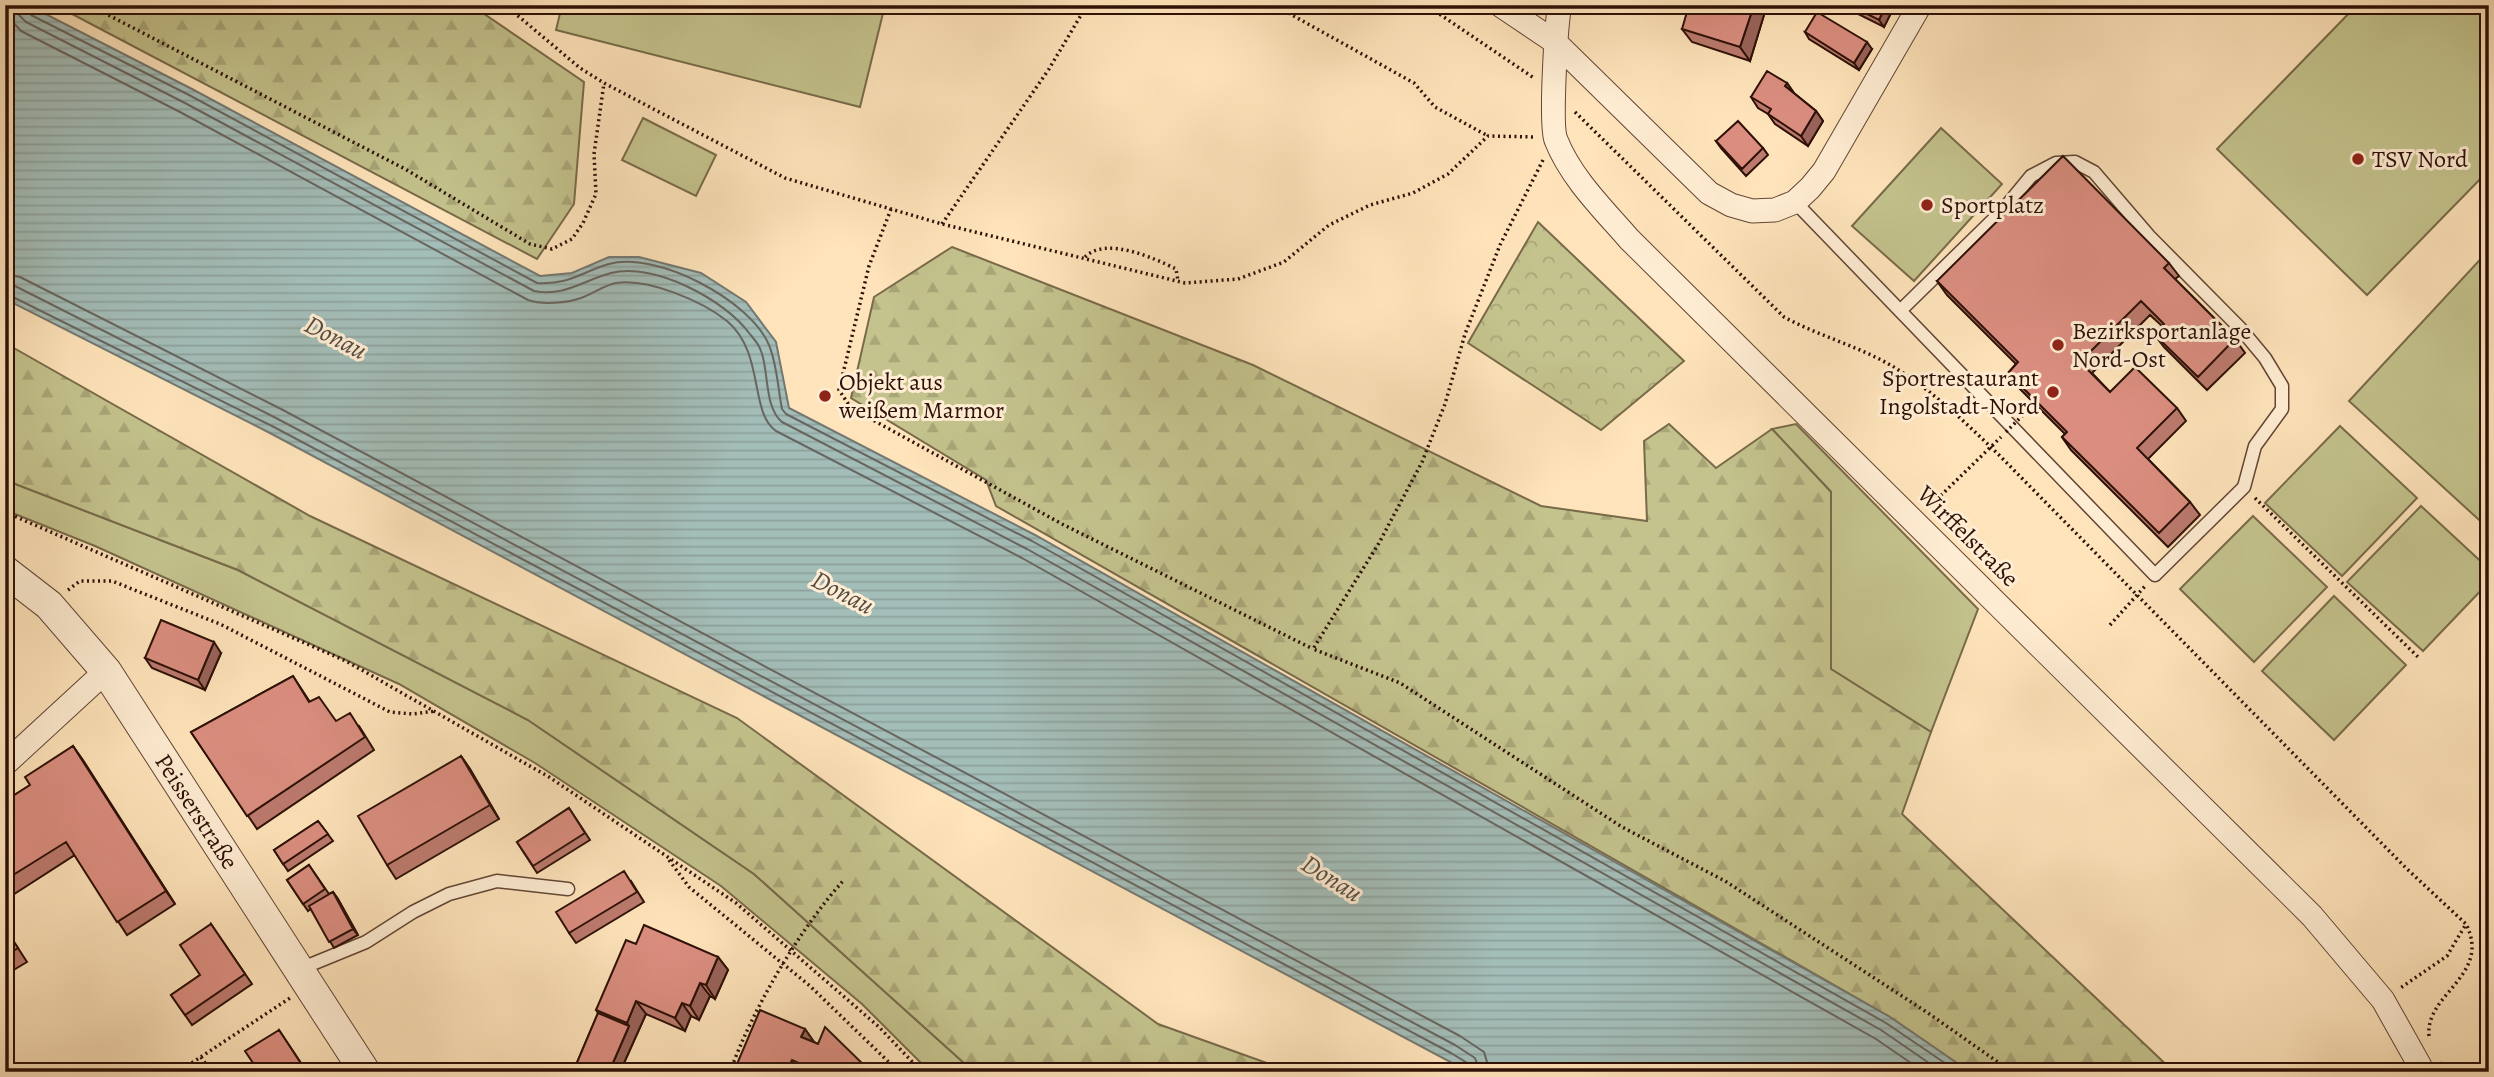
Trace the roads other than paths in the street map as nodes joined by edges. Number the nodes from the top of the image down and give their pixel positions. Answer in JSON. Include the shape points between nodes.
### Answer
{"nodes":[{"id":1,"x":1500,"y":5,"type":"edge"},
{"id":2,"x":1560,"y":5,"type":"edge"},
{"id":3,"x":1920,"y":5,"type":"edge"},
{"id":4,"x":1555,"y":42,"type":"junction"},
{"id":5,"x":1795,"y":201,"type":"junction"},
{"id":6,"x":1900,"y":311,"type":"junction"},
{"id":7,"x":5,"y":571,"type":"edge"},
{"id":8,"x":106,"y":671,"type":"junction"},
{"id":9,"x":5,"y":764,"type":"edge"},
{"id":10,"x":568,"y":890,"type":"dead end"},
{"id":11,"x":305,"y":977,"type":"junction"},
{"id":12,"x":2427,"y":1063,"type":"edge"},
{"id":13,"x":365,"y":1072,"type":"edge"}],
"edges":[{"from":1,"to":4,"type":"street"},
{"from":2,"to":4,"type":"street"},
{"from":3,"to":5,"type":"street","via":[[1824,171]]},
{"from":4,"to":5,"type":"street","via":[[1709,193],[1752,211],[1775,210]]},
{"from":4,"to":12,"type":"street","name":"Wirffelstraße","via":[[1555,138],[1584,187],[1629,239],[2312,916],[2383,1000]]},
{"from":5,"to":6,"type":"lane"},
{"from":6,"to":6,"type":"lane","via":[[2003,210],[2031,176],[2056,163],[2075,162],[2094,172],[2149,236],[2240,328],[2281,386],[2282,408],[2255,446],[2244,487],[2155,575]]},
{"from":7,"to":8,"type":"street","name":"Peisserstraße","via":[[49,605]]},
{"from":8,"to":9,"type":"street"},
{"from":8,"to":11,"type":"street","name":"Peisserstraße"},
{"from":10,"to":11,"type":"lane","via":[[497,881],[449,894]]},
{"from":11,"to":13,"type":"street","name":"Peisserstraße"}]}
